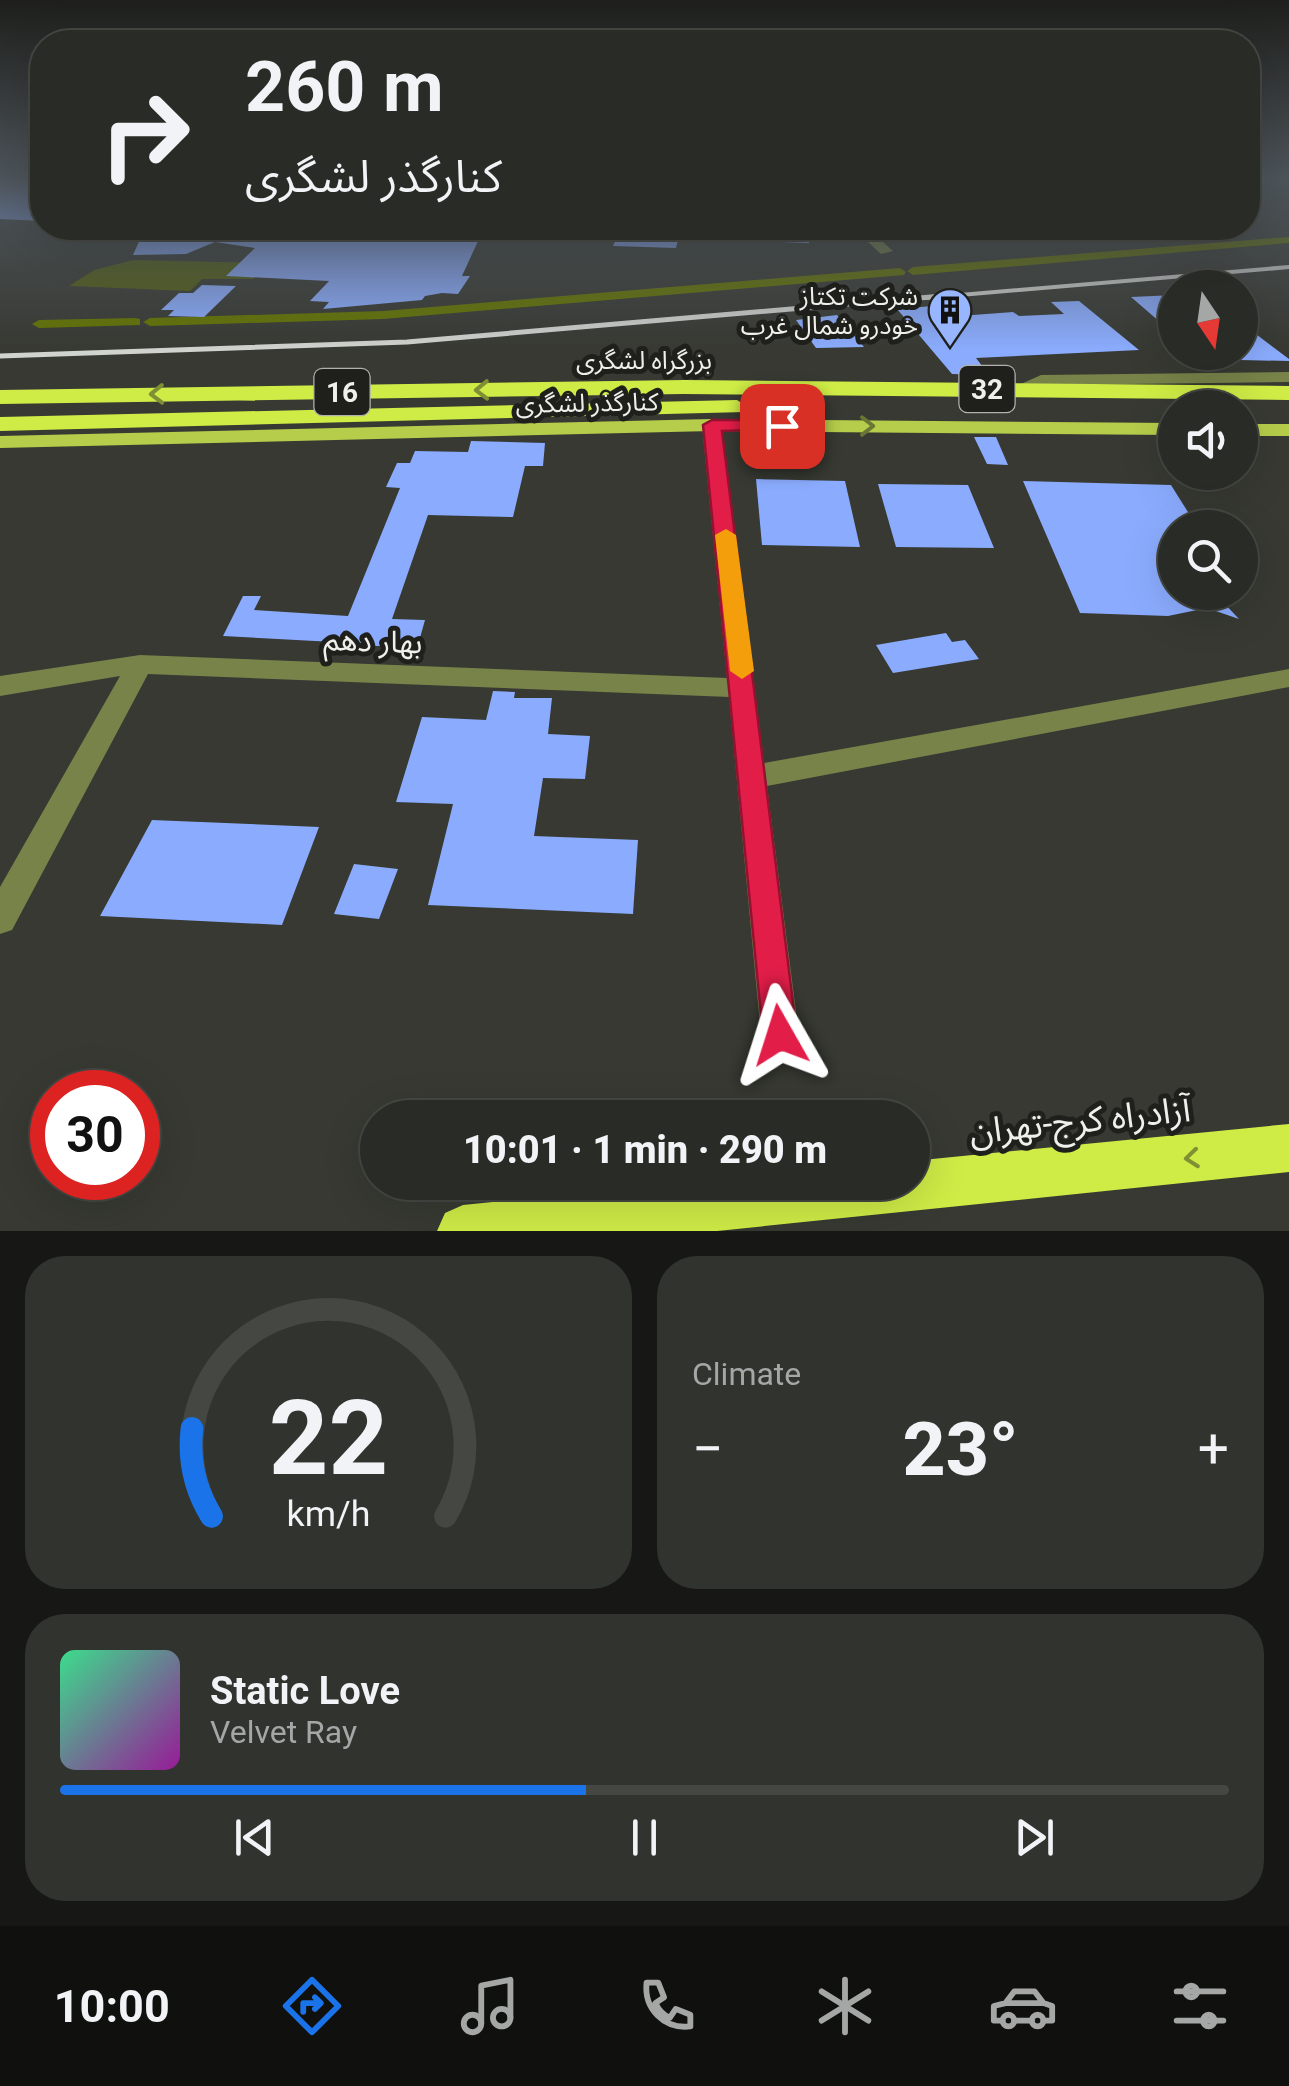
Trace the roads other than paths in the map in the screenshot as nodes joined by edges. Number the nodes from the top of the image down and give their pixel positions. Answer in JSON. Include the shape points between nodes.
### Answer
{"nodes":[{"id":1,"x":873,"y":240,"type":"edge"},
{"id":2,"x":886,"y":251,"type":"dead end"},
{"id":3,"x":1289,"y":377,"type":"edge"},
{"id":4,"x":684,"y":386,"type":"joint"},
{"id":5,"x":1018,"y":389,"type":"junction"},
{"id":6,"x":1289,"y":392,"type":"edge"},
{"id":7,"x":0,"y":396,"type":"edge"},
{"id":8,"x":1158,"y":409,"type":"edge"},
{"id":9,"x":1258,"y":410,"type":"edge"},
{"id":10,"x":1289,"y":411,"type":"edge"},
{"id":11,"x":452,"y":414,"type":"junction"},
{"id":12,"x":0,"y":424,"type":"edge"},
{"id":13,"x":712,"y":425,"type":"junction"},
{"id":14,"x":1158,"y":429,"type":"edge"},
{"id":15,"x":1258,"y":430,"type":"edge"},
{"id":16,"x":1289,"y":430,"type":"edge"},
{"id":17,"x":56,"y":441,"type":"junction"},
{"id":18,"x":0,"y":442,"type":"edge"},
{"id":19,"x":140,"y":664,"type":"junction"},
{"id":20,"x":1289,"y":678,"type":"edge"},
{"id":21,"x":0,"y":686,"type":"edge"},
{"id":22,"x":744,"y":688,"type":"junction"},
{"id":23,"x":752,"y":777,"type":"junction"},
{"id":24,"x":0,"y":919,"type":"edge"},
{"id":25,"x":780,"y":1035,"type":"dead end"},
{"id":26,"x":1289,"y":1148,"type":"edge"},
{"id":27,"x":464,"y":1231,"type":"edge"}],
"edges":[{"from":1,"to":2,"type":"street"},
{"from":3,"to":5,"type":"street","via":[[1041,380]]},
{"from":4,"to":5,"type":"highway","name":"بزرگراه لشگری","number":"32"},
{"from":4,"to":7,"type":"highway","name":"بزرگراه لشگری","number":"16","one_way":true},
{"from":5,"to":6,"type":"highway","name":"بزرگراه لشگری","number":"32"},
{"from":8,"to":11,"type":"highway","name":"بزرگراه لشگری","number":"32","via":[[828,406]]},
{"from":9,"to":10,"type":"highway"},
{"from":11,"to":12,"type":"highway","name":"بزرگراه لشگری","number":"16"},
{"from":11,"to":17,"type":"highway"},
{"from":13,"to":14,"type":"main road","name":"کنارگذر لشگری","one_way":true},
{"from":13,"to":17,"type":"main road","name":"کنارگذر لشگری"},
{"from":13,"to":22,"type":"street"},
{"from":15,"to":16,"type":"main road"},
{"from":17,"to":18,"type":"main road","name":"کنارگذر لشگری"},
{"from":19,"to":21,"type":"street","name":"بهار دهم"},
{"from":19,"to":22,"type":"street","name":"بهار دهم"},
{"from":19,"to":24,"type":"street"},
{"from":20,"to":23,"type":"street"},
{"from":22,"to":23,"type":"street"},
{"from":23,"to":25,"type":"street"},
{"from":26,"to":27,"type":"highway","name":"آزادراه کرج-تهران","one_way":true}]}
